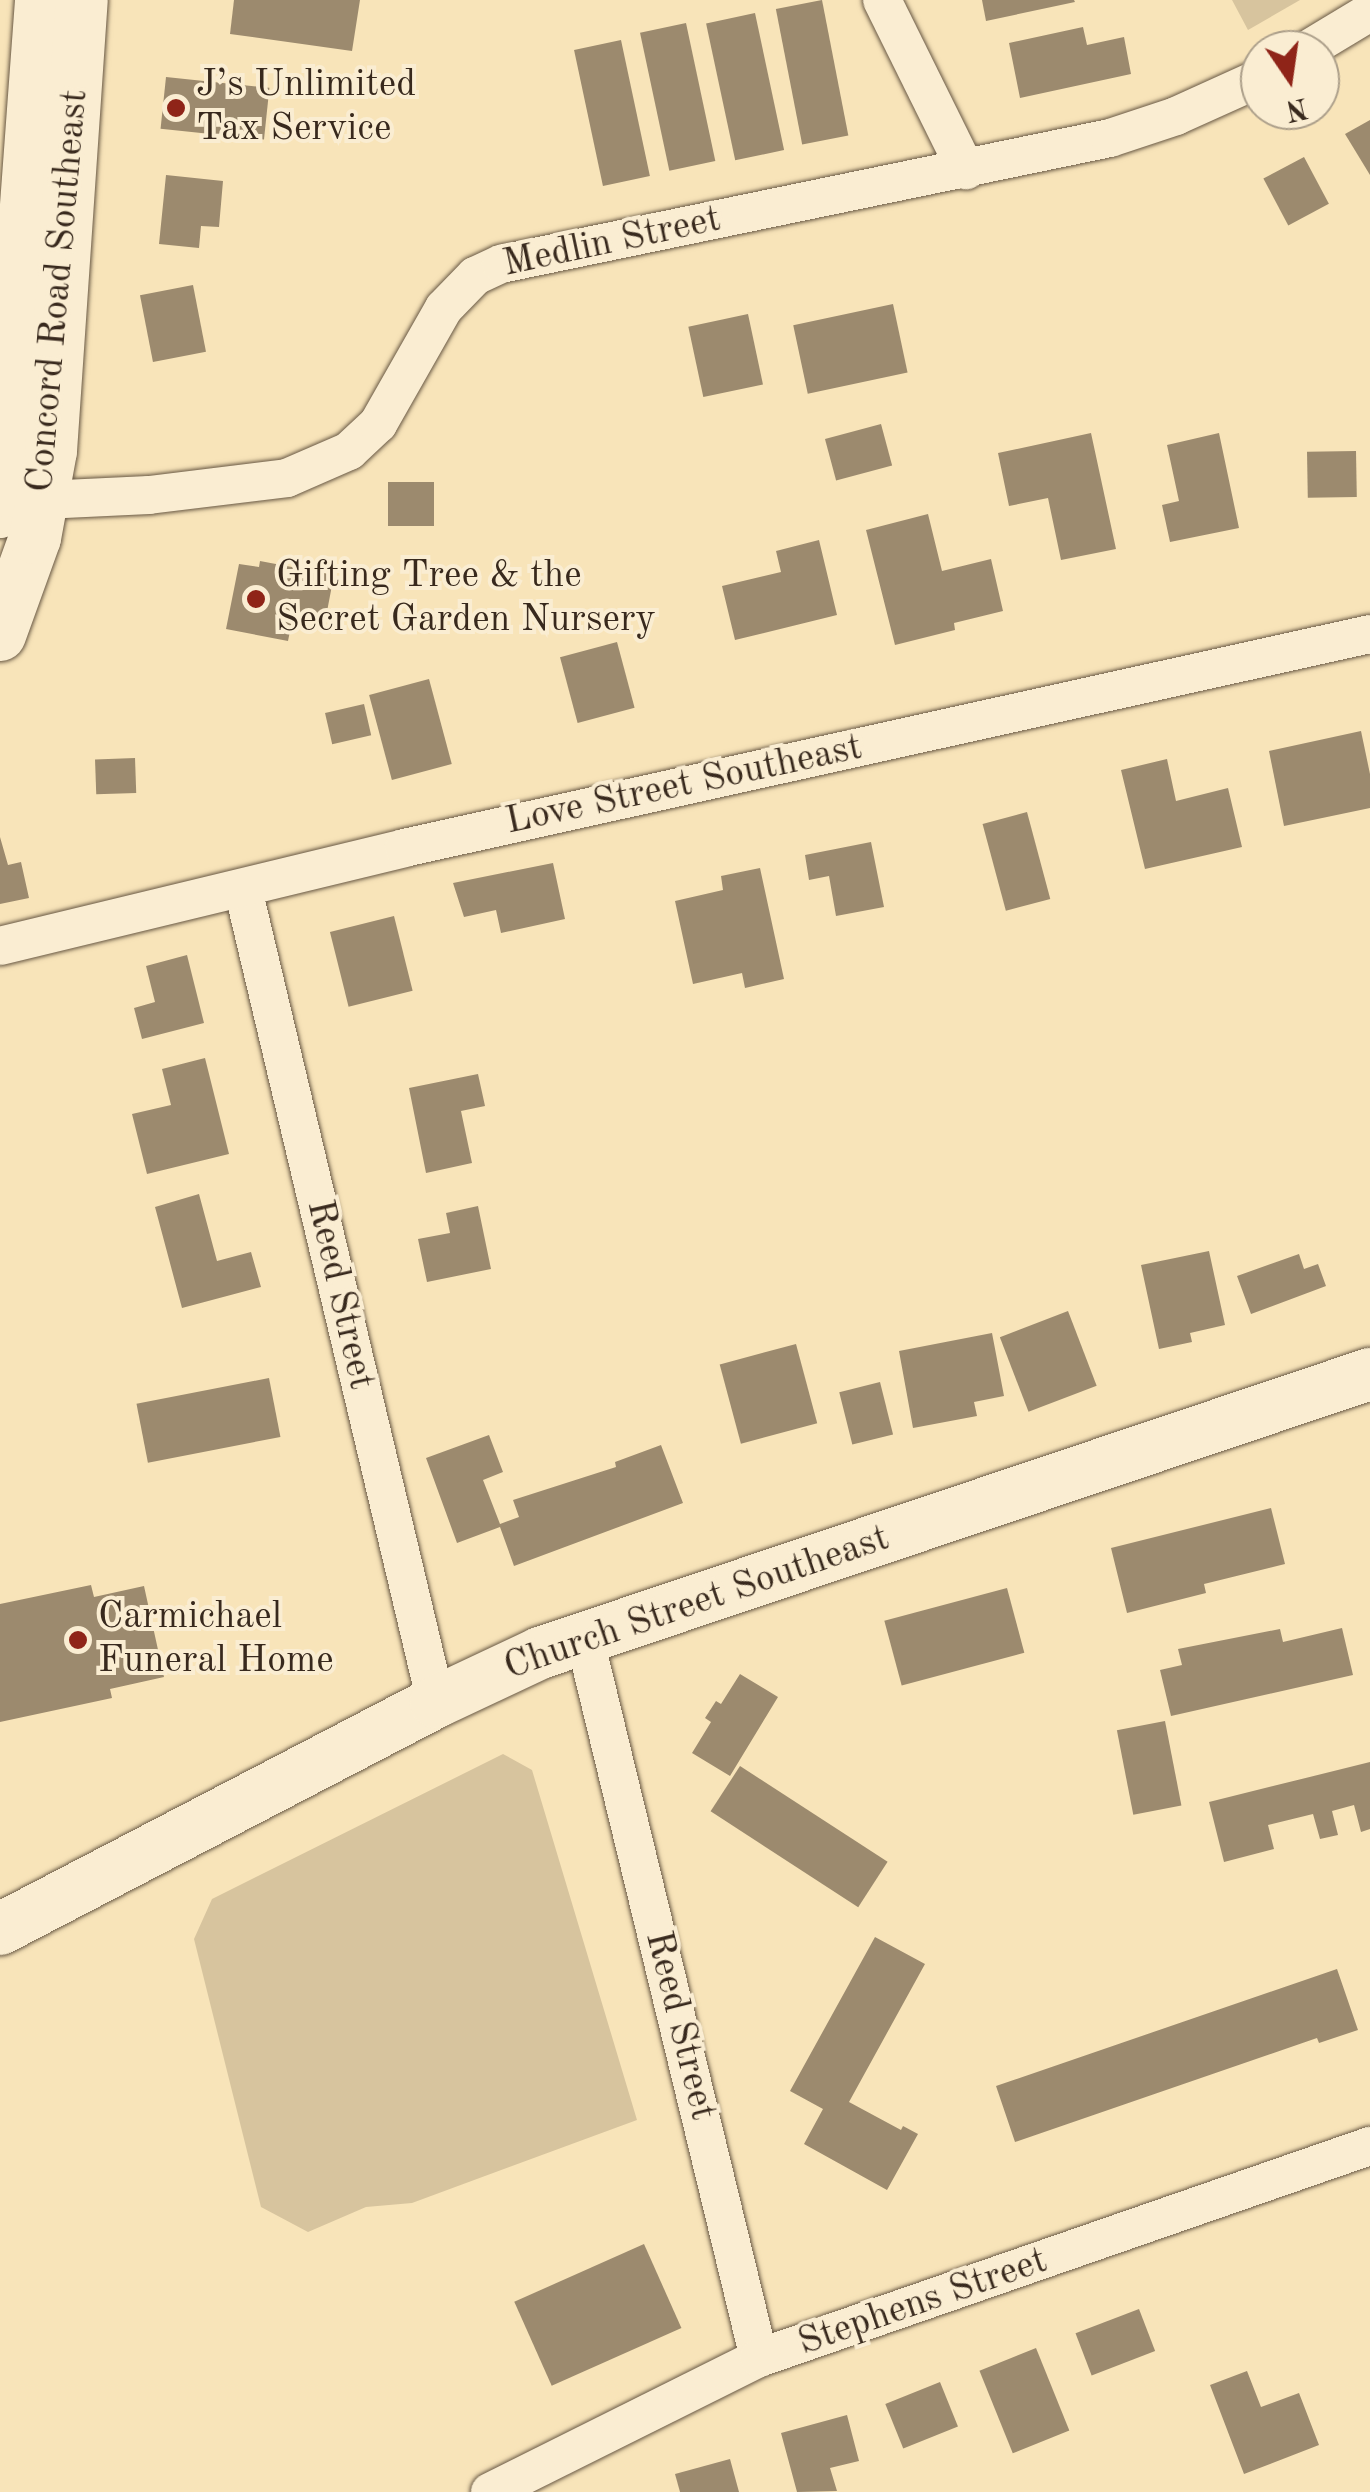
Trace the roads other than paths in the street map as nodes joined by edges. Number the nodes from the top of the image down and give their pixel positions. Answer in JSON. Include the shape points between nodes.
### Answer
{"nodes":[{"id":1,"x":41,"y":0,"type":"edge"},
{"id":2,"x":82,"y":0,"type":"edge"},
{"id":3,"x":882,"y":0,"type":"edge"},
{"id":4,"x":1370,"y":12,"type":"edge"},
{"id":5,"x":1340,"y":30,"type":"edge"},
{"id":6,"x":1240,"y":87,"type":"edge"},
{"id":7,"x":966,"y":170,"type":"junction"},
{"id":8,"x":22,"y":506,"type":"edge"},
{"id":9,"x":1370,"y":634,"type":"edge"},
{"id":10,"x":0,"y":635,"type":"edge"},
{"id":11,"x":243,"y":889,"type":"junction"},
{"id":12,"x":0,"y":946,"type":"edge"},
{"id":13,"x":1370,"y":1374,"type":"edge"},
{"id":14,"x":584,"y":1636,"type":"junction"},
{"id":15,"x":436,"y":1702,"type":"junction"},
{"id":16,"x":0,"y":1929,"type":"edge"},
{"id":17,"x":1370,"y":2146,"type":"edge"},
{"id":18,"x":759,"y":2358,"type":"junction"},
{"id":19,"x":490,"y":2492,"type":"edge"}],
"edges":[{"from":1,"to":8,"type":"street","name":"Concord Road Southeast","via":[[5,491]]},
{"from":2,"to":8,"type":"street","name":"Concord Road Southeast","via":[[51,452]]},
{"from":3,"to":7,"type":"street"},
{"from":4,"to":5,"type":"street"},
{"from":6,"to":7,"type":"street","name":"Medlin Street","via":[[1110,138]]},
{"from":7,"to":8,"type":"street","name":"Medlin Street","via":[[502,264],[475,276],[444,308],[378,424],[336,458],[287,478]]},
{"from":8,"to":10,"type":"street","name":"Concord Road Southeast","via":[[35,538]]},
{"from":9,"to":11,"type":"street","name":"Love Street Southeast"},
{"from":11,"to":12,"type":"street","name":"Love Street Southeast"},
{"from":11,"to":15,"type":"street","name":"Reed Street"},
{"from":13,"to":14,"type":"street","name":"Church Street Southeast"},
{"from":14,"to":15,"type":"street","name":"Church Street Southeast"},
{"from":14,"to":18,"type":"street","name":"Reed Street"},
{"from":15,"to":16,"type":"street","name":"Church Street Southeast"},
{"from":17,"to":18,"type":"street","name":"Stephens Street"},
{"from":18,"to":19,"type":"street","name":"Stephens Street"}]}
